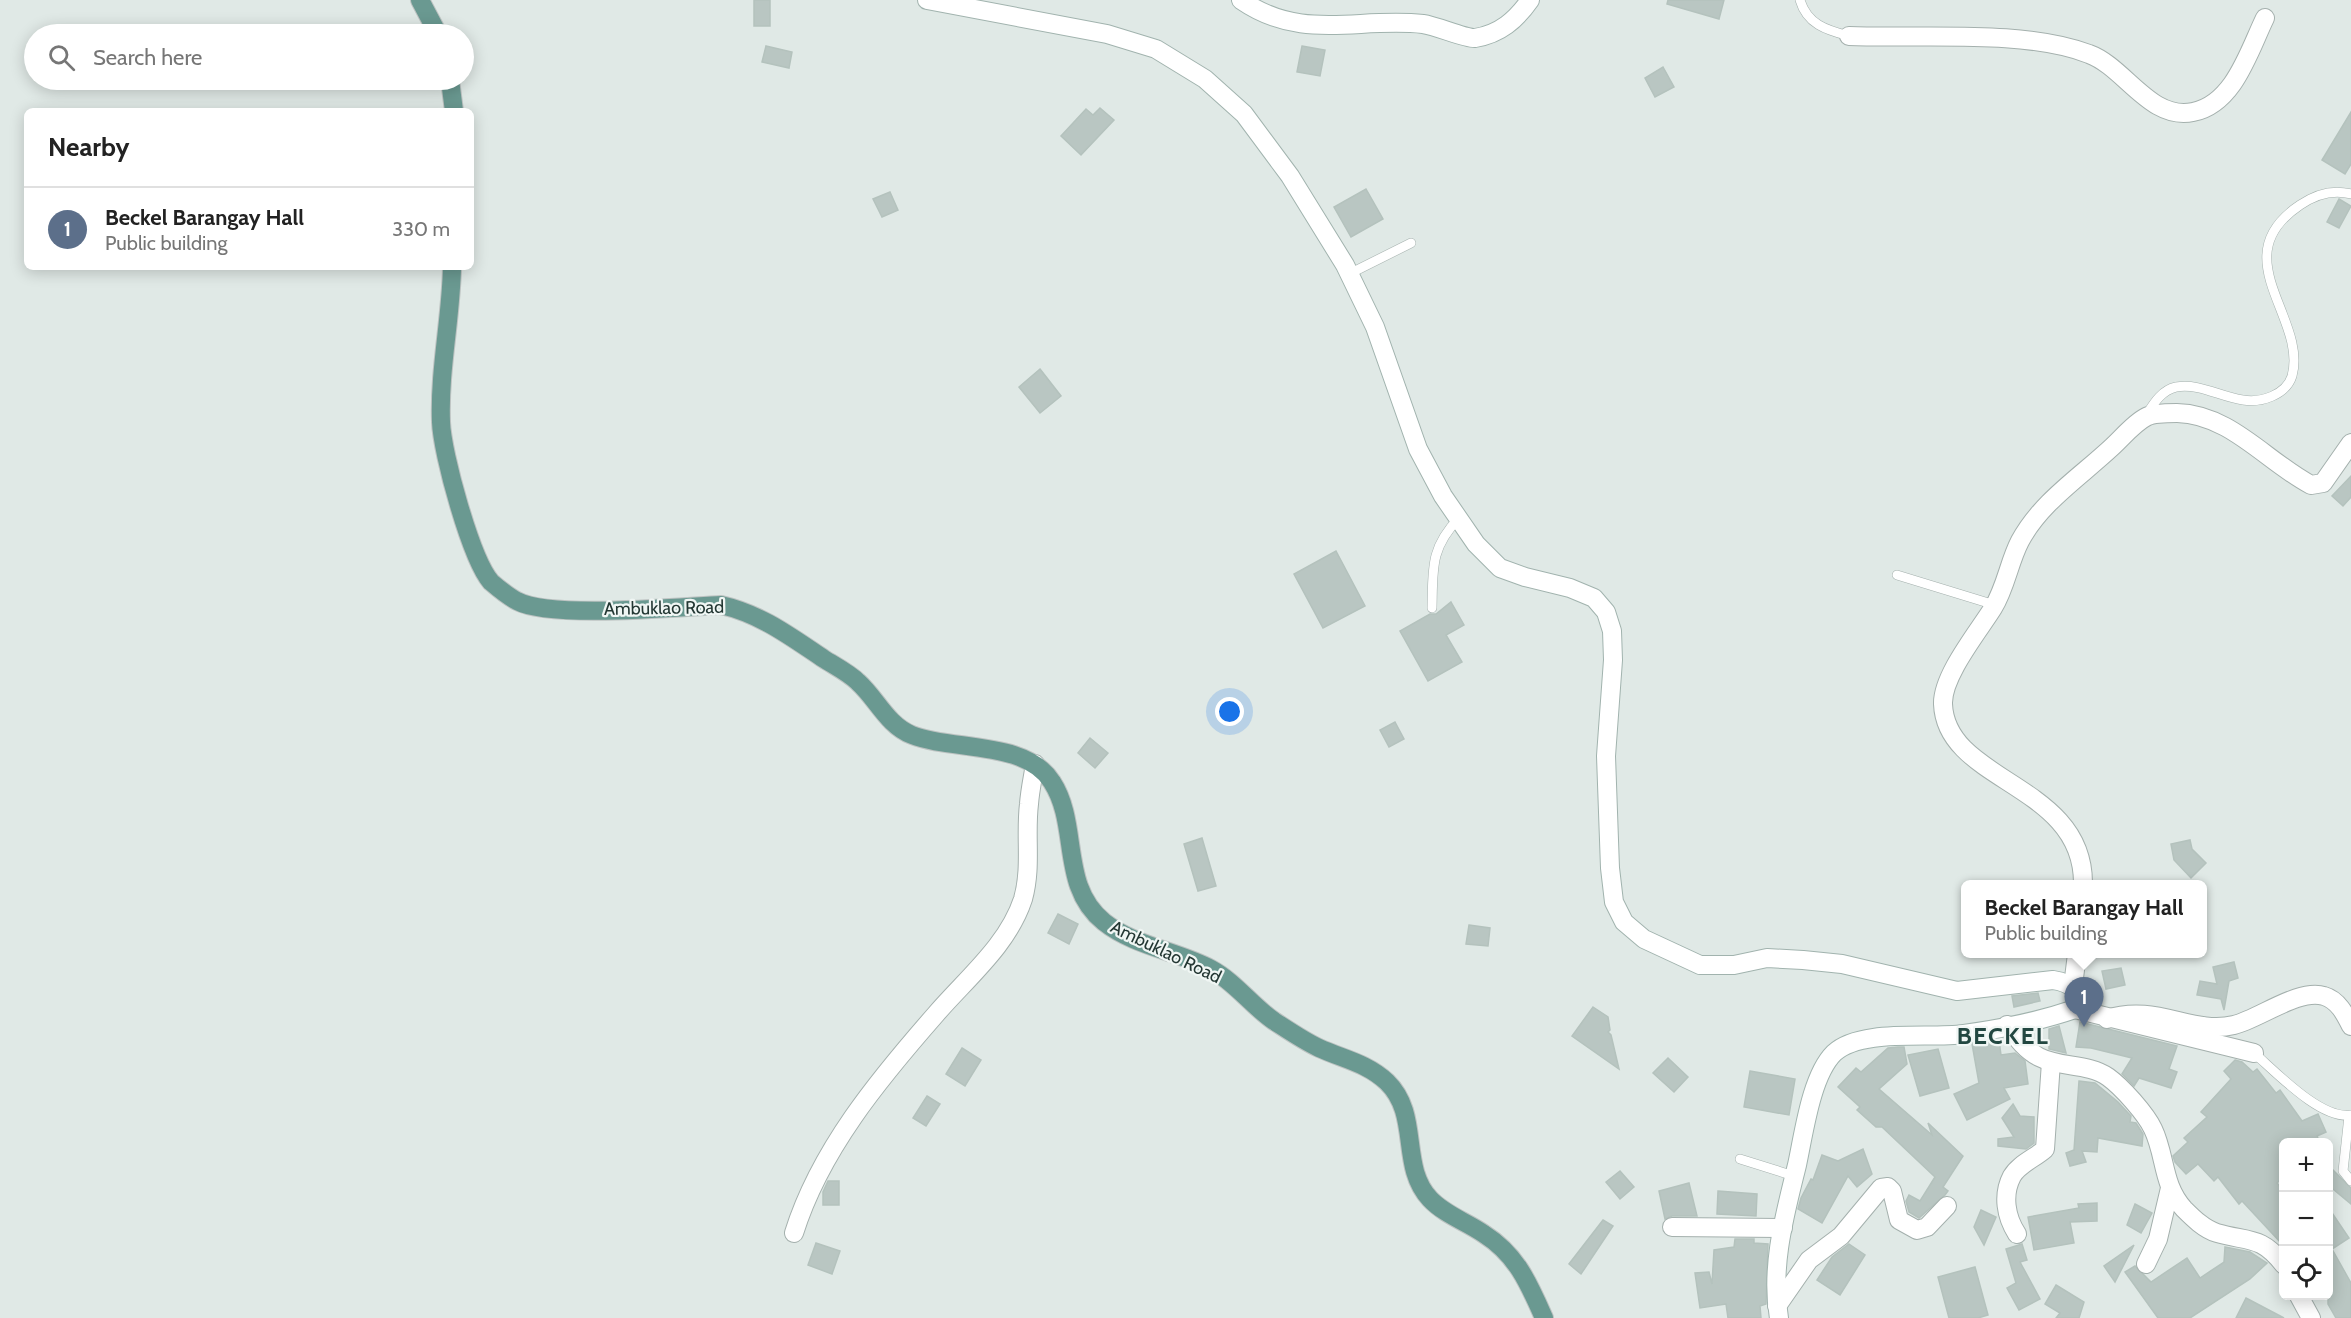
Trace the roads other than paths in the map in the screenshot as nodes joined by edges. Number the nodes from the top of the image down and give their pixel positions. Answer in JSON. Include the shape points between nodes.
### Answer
{"nodes":[{"id":1,"x":420,"y":0,"type":"edge"},
{"id":2,"x":927,"y":0,"type":"edge"},
{"id":3,"x":1241,"y":0,"type":"edge"},
{"id":4,"x":1530,"y":0,"type":"edge"},
{"id":5,"x":1800,"y":0,"type":"edge"},
{"id":6,"x":2265,"y":18,"type":"dead end"},
{"id":7,"x":433,"y":24,"type":"edge"},
{"id":8,"x":1849,"y":36,"type":"joint"},
{"id":9,"x":451,"y":90,"type":"edge"},
{"id":10,"x":454,"y":108,"type":"edge"},
{"id":11,"x":2351,"y":194,"type":"edge"},
{"id":12,"x":1411,"y":243,"type":"dead end"},
{"id":13,"x":452,"y":270,"type":"edge"},
{"id":14,"x":1349,"y":274,"type":"junction"},
{"id":15,"x":2146,"y":417,"type":"junction"},
{"id":16,"x":2351,"y":443,"type":"edge"},
{"id":17,"x":1459,"y":518,"type":"junction"},
{"id":18,"x":1897,"y":575,"type":"dead end"},
{"id":19,"x":1995,"y":605,"type":"junction"},
{"id":20,"x":1432,"y":608,"type":"dead end"},
{"id":21,"x":1035,"y":764,"type":"junction"},
{"id":22,"x":2082,"y":880,"type":"edge"},
{"id":23,"x":2076,"y":958,"type":"edge"},
{"id":24,"x":2073,"y":986,"type":"junction"},
{"id":25,"x":2075,"y":1009,"type":"junction"},
{"id":26,"x":2107,"y":1019,"type":"junction"},
{"id":27,"x":2007,"y":1025,"type":"junction"},
{"id":28,"x":2351,"y":1026,"type":"edge"},
{"id":29,"x":2254,"y":1053,"type":"joint"},
{"id":30,"x":2051,"y":1062,"type":"junction"},
{"id":31,"x":2350,"y":1121,"type":"edge"},
{"id":32,"x":1740,"y":1159,"type":"dead end"},
{"id":33,"x":1794,"y":1176,"type":"junction"},
{"id":34,"x":2351,"y":1181,"type":"edge"},
{"id":35,"x":2170,"y":1188,"type":"junction"},
{"id":36,"x":1947,"y":1206,"type":"dead end"},
{"id":37,"x":1672,"y":1227,"type":"dead end"},
{"id":38,"x":1783,"y":1228,"type":"junction"},
{"id":39,"x":794,"y":1233,"type":"dead end"},
{"id":40,"x":2017,"y":1234,"type":"dead end"},
{"id":41,"x":2279,"y":1261,"type":"edge"},
{"id":42,"x":2146,"y":1264,"type":"dead end"},
{"id":43,"x":2301,"y":1300,"type":"edge"},
{"id":44,"x":1778,"y":1312,"type":"edge"},
{"id":45,"x":1544,"y":1318,"type":"edge"},
{"id":46,"x":2311,"y":1318,"type":"edge"}],
"edges":[{"from":1,"to":7,"type":"main road"},
{"from":2,"to":14,"type":"street","via":[[1107,34],[1156,49],[1205,79],[1244,114],[1290,176]]},
{"from":3,"to":4,"type":"street","via":[[1274,19],[1303,25],[1398,21],[1439,26],[1473,38],[1498,32],[1519,16]]},
{"from":5,"to":8,"type":"lane","via":[[1815,24]]},
{"from":6,"to":8,"type":"street","via":[[2233,82],[2219,100],[2205,109],[2177,113],[2146,97],[2096,56],[2074,48],[1997,39]]},
{"from":9,"to":10,"type":"main road"},
{"from":11,"to":15,"type":"lane","via":[[2327,192],[2312,197],[2289,212],[2271,233],[2266,260],[2294,362],[2291,377],[2281,392],[2243,400],[2195,387],[2174,387],[2157,398]]},
{"from":12,"to":14,"type":"lane"},
{"from":13,"to":21,"type":"main road","name":"Ambuklao Road","via":[[441,424],[472,547],[491,581],[518,602],[550,608],[722,605],[740,609],[764,620],[859,682],[896,727],[913,736],[989,749]]},
{"from":14,"to":17,"type":"street","via":[[1375,327],[1418,449]]},
{"from":15,"to":16,"type":"street","via":[[2189,414],[2223,425],[2311,485],[2323,483]]},
{"from":15,"to":19,"type":"street","via":[[2040,510],[2019,542]]},
{"from":17,"to":20,"type":"lane","via":[[1445,532],[1435,553]]},
{"from":17,"to":24,"type":"street","via":[[1476,544],[1500,567],[1594,598],[1606,612],[1612,631],[1613,660],[1606,756],[1614,902],[1624,922],[1644,939],[1700,965],[1734,965],[1767,958],[1842,964],[1957,992],[2053,980]]},
{"from":18,"to":19,"type":"lane"},
{"from":19,"to":22,"type":"street","via":[[1946,685],[1946,721],[1958,741],[1980,761],[2038,800],[2065,826],[2078,847]]},
{"from":21,"to":39,"type":"street","via":[[1028,805],[1029,860],[1023,899],[1006,933],[897,1060],[828,1153]]},
{"from":21,"to":45,"type":"main road","name":"Ambuklao Road","via":[[1052,781],[1062,804],[1076,881],[1102,921],[1121,933],[1212,970],[1272,1020],[1320,1048],[1371,1069],[1388,1083],[1402,1101],[1418,1183],[1431,1200],[1511,1254]]},
{"from":23,"to":24,"type":"street"},
{"from":24,"to":25,"type":"street","via":[[2079,999]]},
{"from":25,"to":26,"type":"street"},
{"from":25,"to":27,"type":"street"},
{"from":26,"to":28,"type":"street","via":[[2135,1013],[2210,1027],[2232,1026],[2308,995],[2324,996],[2344,1012]]},
{"from":26,"to":29,"type":"street"},
{"from":27,"to":30,"type":"street","via":[[2026,1049]]},
{"from":27,"to":33,"type":"street","via":[[1963,1035],[1865,1040],[1835,1052],[1815,1090]]},
{"from":29,"to":31,"type":"lane","via":[[2308,1100]]},
{"from":30,"to":35,"type":"street","via":[[2098,1072],[2115,1084],[2153,1129]]},
{"from":30,"to":40,"type":"street","via":[[2044,1149],[2012,1176],[2008,1194],[2008,1221]]},
{"from":31,"to":34,"type":"lane","via":[[2343,1171]]},
{"from":32,"to":33,"type":"lane"},
{"from":33,"to":38,"type":"street"},
{"from":35,"to":41,"type":"street","via":[[2184,1209],[2202,1225],[2216,1233],[2263,1244]]},
{"from":35,"to":42,"type":"street","via":[[2158,1239]]},
{"from":36,"to":44,"type":"street","via":[[1927,1227],[1917,1230],[1899,1220],[1892,1191],[1881,1188],[1841,1236],[1809,1260]]},
{"from":37,"to":38,"type":"street"},
{"from":38,"to":44,"type":"street","via":[[1777,1256]]},
{"from":43,"to":46,"type":"street"}]}
